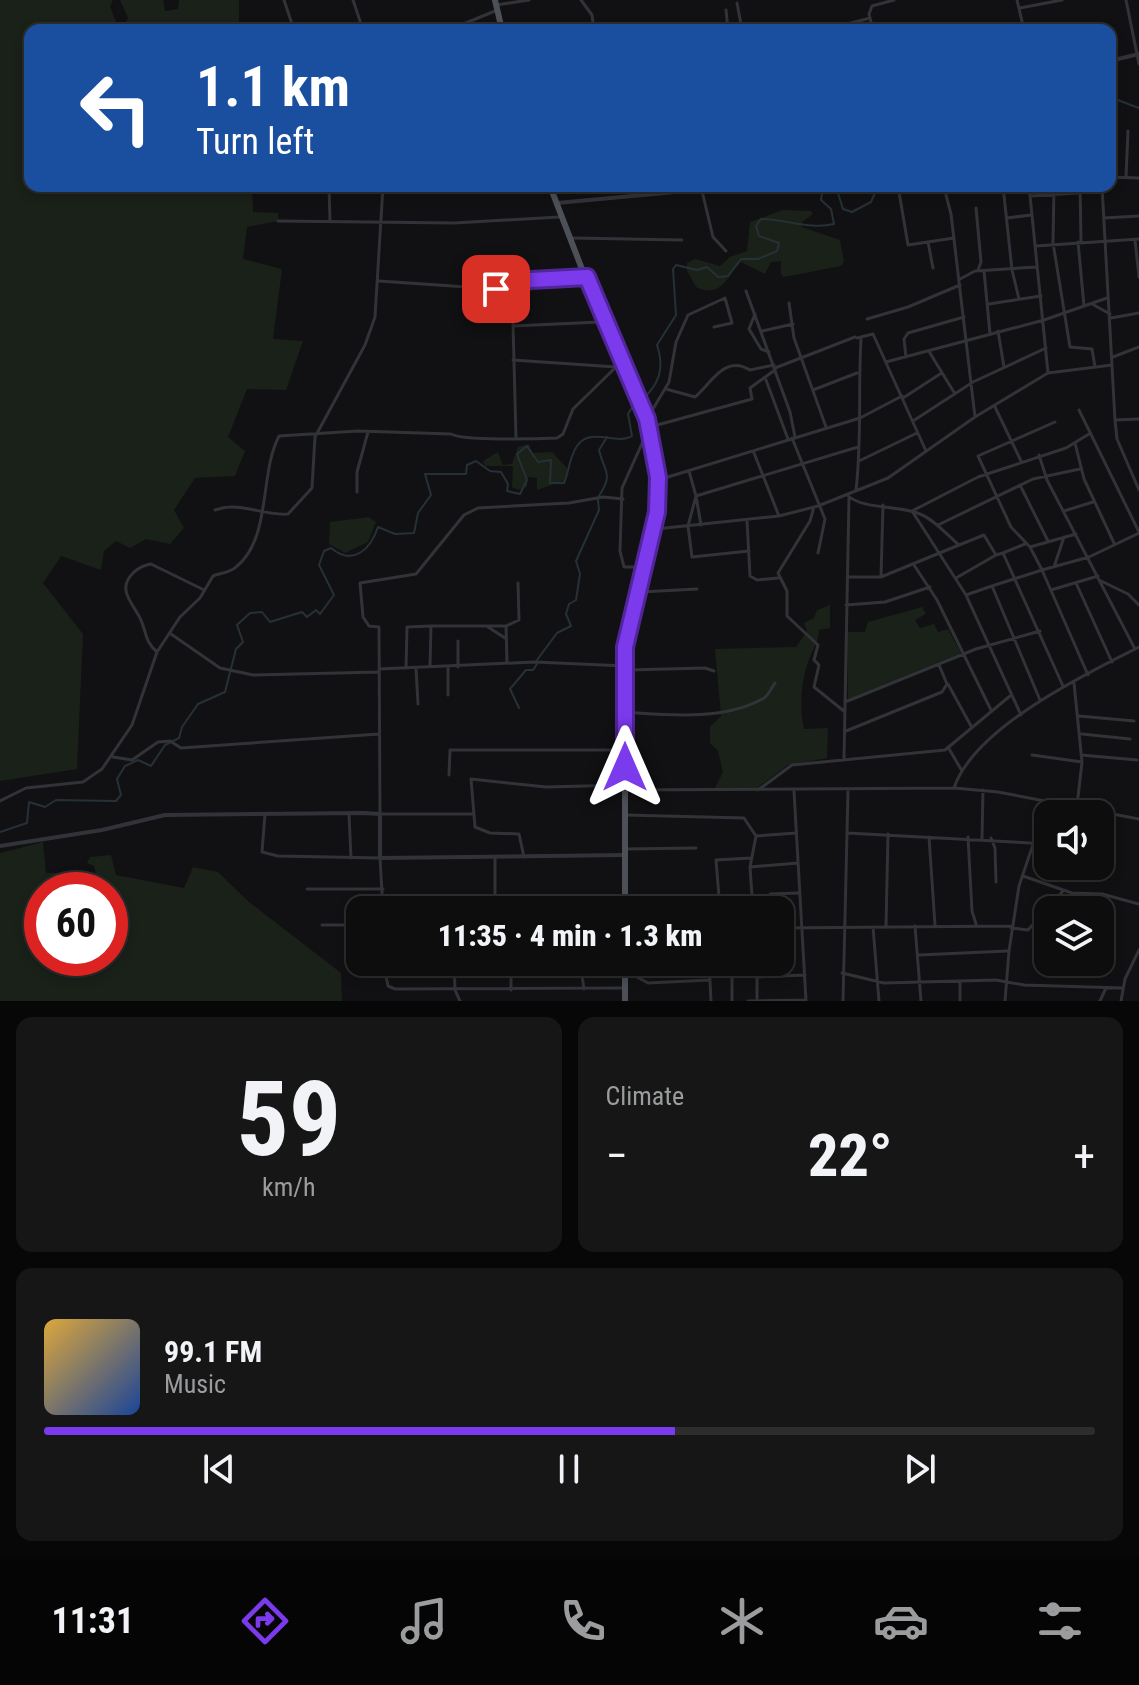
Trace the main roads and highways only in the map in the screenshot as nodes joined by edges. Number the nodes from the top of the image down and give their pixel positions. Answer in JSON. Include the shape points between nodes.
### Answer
{"nodes":[{"id":1,"x":552,"y":192,"type":"edge"},
{"id":2,"x":601,"y":311,"type":"junction"},
{"id":3,"x":636,"y":401,"type":"junction"},
{"id":4,"x":640,"y":411,"type":"junction"},
{"id":5,"x":652,"y":527,"type":"junction"},
{"id":6,"x":625,"y":896,"type":"edge"},
{"id":7,"x":626,"y":976,"type":"edge"},
{"id":8,"x":625,"y":1001,"type":"edge"}],
"edges":[{"from":1,"to":2,"type":"main road"},
{"from":2,"to":3,"type":"main road"},
{"from":2,"to":3,"type":"main road","via":[[617,367]]},
{"from":3,"to":4,"type":"main road"},
{"from":4,"to":5,"type":"main road","via":[[653,472]]},
{"from":4,"to":5,"type":"main road","via":[[650,427],[658,477]]},
{"from":5,"to":6,"type":"main road","via":[[625,668]]},
{"from":7,"to":8,"type":"main road"}]}
